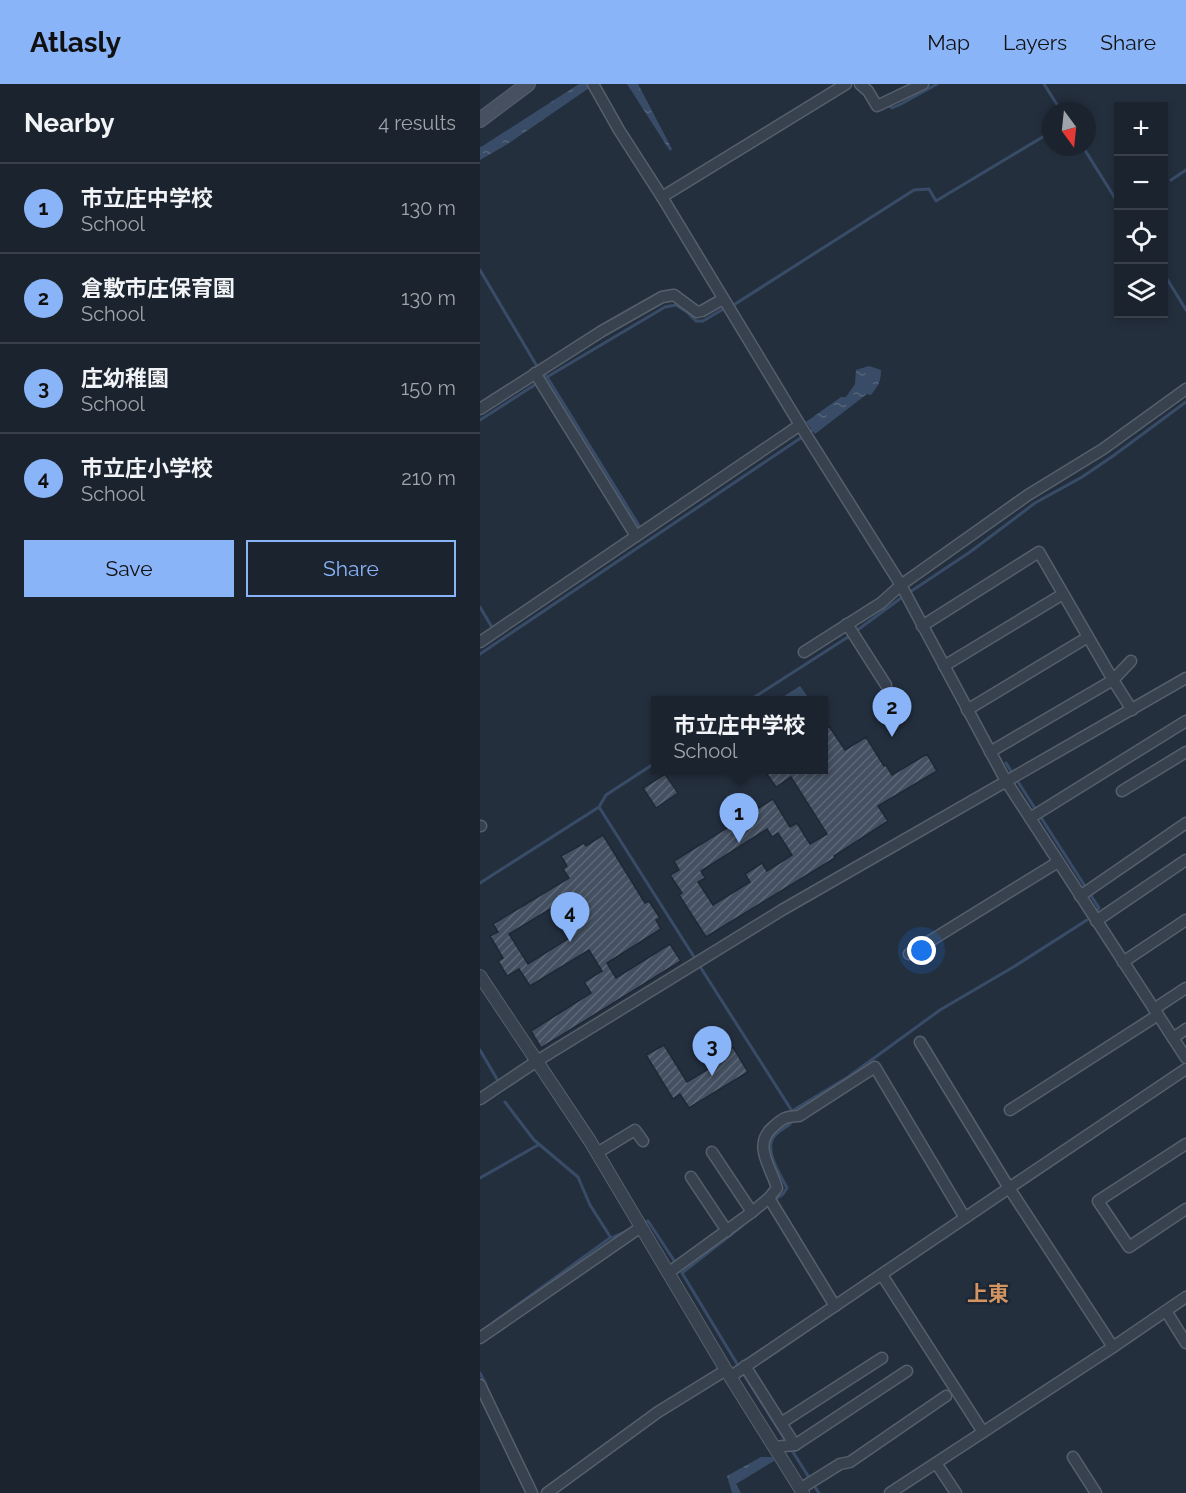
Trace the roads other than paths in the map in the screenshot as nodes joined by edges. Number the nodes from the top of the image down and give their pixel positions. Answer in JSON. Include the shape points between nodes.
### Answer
{"nodes":[{"id":1,"x":528,"y":84,"type":"edge"},
{"id":2,"x":846,"y":84,"type":"edge"},
{"id":3,"x":860,"y":84,"type":"edge"},
{"id":4,"x":923,"y":84,"type":"edge"},
{"id":5,"x":594,"y":85,"type":"edge"},
{"id":6,"x":480,"y":120,"type":"edge"},
{"id":7,"x":662,"y":197,"type":"junction"},
{"id":8,"x":726,"y":304,"type":"junction"},
{"id":9,"x":539,"y":376,"type":"junction"},
{"id":10,"x":1186,"y":389,"type":"edge"},
{"id":11,"x":480,"y":409,"type":"edge"},
{"id":12,"x":804,"y":431,"type":"junction"},
{"id":13,"x":640,"y":533,"type":"junction"},
{"id":14,"x":905,"y":593,"type":"junction"},
{"id":15,"x":1063,"y":594,"type":"junction"},
{"id":16,"x":848,"y":626,"type":"junction"},
{"id":17,"x":922,"y":626,"type":"junction"},
{"id":18,"x":1088,"y":637,"type":"junction"},
{"id":19,"x":480,"y":642,"type":"edge"},
{"id":20,"x":804,"y":652,"type":"dead end"},
{"id":21,"x":1131,"y":661,"type":"dead end"},
{"id":22,"x":944,"y":666,"type":"junction"},
{"id":23,"x":1113,"y":680,"type":"junction"},
{"id":24,"x":1185,"y":680,"type":"edge"},
{"id":25,"x":886,"y":685,"type":"dead end"},
{"id":26,"x":967,"y":710,"type":"junction"},
{"id":27,"x":1132,"y":710,"type":"junction"},
{"id":28,"x":1186,"y":721,"type":"edge"},
{"id":29,"x":990,"y":752,"type":"junction"},
{"id":30,"x":1186,"y":752,"type":"edge"},
{"id":31,"x":1011,"y":778,"type":"junction"},
{"id":32,"x":1122,"y":791,"type":"dead end"},
{"id":33,"x":1035,"y":815,"type":"junction"},
{"id":34,"x":1186,"y":823,"type":"edge"},
{"id":35,"x":1186,"y":860,"type":"edge"},
{"id":36,"x":1058,"y":862,"type":"junction"},
{"id":37,"x":1085,"y":892,"type":"junction"},
{"id":38,"x":1186,"y":920,"type":"edge"},
{"id":39,"x":1096,"y":921,"type":"junction"},
{"id":40,"x":909,"y":954,"type":"dead end"},
{"id":41,"x":1123,"y":962,"type":"junction"},
{"id":42,"x":480,"y":976,"type":"edge"},
{"id":43,"x":1186,"y":987,"type":"edge"},
{"id":44,"x":1156,"y":1012,"type":"junction"},
{"id":45,"x":1186,"y":1029,"type":"edge"},
{"id":46,"x":1173,"y":1038,"type":"junction"},
{"id":47,"x":920,"y":1042,"type":"dead end"},
{"id":48,"x":1186,"y":1058,"type":"edge"},
{"id":49,"x":537,"y":1061,"type":"junction"},
{"id":50,"x":1186,"y":1069,"type":"edge"},
{"id":51,"x":480,"y":1099,"type":"edge"},
{"id":52,"x":1010,"y":1110,"type":"dead end"},
{"id":53,"x":643,"y":1141,"type":"dead end"},
{"id":54,"x":1186,"y":1144,"type":"edge"},
{"id":55,"x":712,"y":1152,"type":"dead end"},
{"id":56,"x":597,"y":1154,"type":"junction"},
{"id":57,"x":691,"y":1177,"type":"dead end"},
{"id":58,"x":1009,"y":1188,"type":"junction"},
{"id":59,"x":771,"y":1201,"type":"junction"},
{"id":60,"x":1186,"y":1209,"type":"edge"},
{"id":61,"x":752,"y":1212,"type":"junction"},
{"id":62,"x":965,"y":1218,"type":"junction"},
{"id":63,"x":640,"y":1227,"type":"junction"},
{"id":64,"x":727,"y":1231,"type":"junction"},
{"id":65,"x":675,"y":1268,"type":"junction"},
{"id":66,"x":882,"y":1275,"type":"junction"},
{"id":67,"x":1186,"y":1297,"type":"edge"},
{"id":68,"x":835,"y":1306,"type":"junction"},
{"id":69,"x":1166,"y":1311,"type":"junction"},
{"id":70,"x":480,"y":1338,"type":"edge"},
{"id":71,"x":1186,"y":1343,"type":"edge"},
{"id":72,"x":1113,"y":1347,"type":"junction"},
{"id":73,"x":882,"y":1358,"type":"dead end"},
{"id":74,"x":737,"y":1370,"type":"junction"},
{"id":75,"x":907,"y":1371,"type":"dead end"},
{"id":76,"x":480,"y":1384,"type":"edge"},
{"id":77,"x":946,"y":1396,"type":"dead end"},
{"id":78,"x":781,"y":1423,"type":"junction"},
{"id":79,"x":982,"y":1432,"type":"junction"},
{"id":80,"x":786,"y":1445,"type":"junction"},
{"id":81,"x":1073,"y":1457,"type":"dead end"},
{"id":82,"x":936,"y":1463,"type":"junction"},
{"id":83,"x":807,"y":1486,"type":"edge"},
{"id":84,"x":532,"y":1493,"type":"edge"},
{"id":85,"x":547,"y":1493,"type":"edge"},
{"id":86,"x":890,"y":1493,"type":"edge"},
{"id":87,"x":956,"y":1493,"type":"edge"},
{"id":88,"x":1096,"y":1493,"type":"edge"}],
"edges":[{"from":1,"to":6,"type":"main road"},
{"from":2,"to":7,"type":"street"},
{"from":3,"to":4,"type":"street","via":[[877,106]]},
{"from":5,"to":7,"type":"street"},
{"from":7,"to":8,"type":"street"},
{"from":8,"to":9,"type":"street","via":[[697,312],[674,295],[662,297],[602,331]]},
{"from":8,"to":12,"type":"street"},
{"from":9,"to":11,"type":"street"},
{"from":9,"to":13,"type":"street"},
{"from":10,"to":14,"type":"street","via":[[1103,449],[1028,495]]},
{"from":12,"to":13,"type":"street"},
{"from":12,"to":14,"type":"street"},
{"from":13,"to":19,"type":"street"},
{"from":14,"to":16,"type":"street","via":[[881,603]]},
{"from":14,"to":17,"type":"street"},
{"from":15,"to":17,"type":"street","via":[[1039,552]]},
{"from":15,"to":18,"type":"street"},
{"from":15,"to":22,"type":"street"},
{"from":16,"to":20,"type":"street"},
{"from":16,"to":25,"type":"street"},
{"from":17,"to":22,"type":"street"},
{"from":18,"to":23,"type":"street"},
{"from":18,"to":26,"type":"street"},
{"from":21,"to":23,"type":"street"},
{"from":22,"to":26,"type":"street"},
{"from":23,"to":27,"type":"street"},
{"from":23,"to":29,"type":"street"},
{"from":24,"to":27,"type":"street"},
{"from":26,"to":29,"type":"street"},
{"from":27,"to":31,"type":"street"},
{"from":28,"to":33,"type":"street"},
{"from":29,"to":31,"type":"street"},
{"from":30,"to":32,"type":"street"},
{"from":31,"to":33,"type":"street"},
{"from":31,"to":49,"type":"street","via":[[782,910]]},
{"from":33,"to":36,"type":"street"},
{"from":34,"to":37,"type":"street"},
{"from":35,"to":39,"type":"street"},
{"from":36,"to":37,"type":"street"},
{"from":36,"to":40,"type":"street"},
{"from":37,"to":39,"type":"street"},
{"from":38,"to":41,"type":"street"},
{"from":39,"to":41,"type":"street"},
{"from":41,"to":44,"type":"street"},
{"from":42,"to":49,"type":"street"},
{"from":43,"to":44,"type":"street"},
{"from":44,"to":46,"type":"street"},
{"from":44,"to":52,"type":"street"},
{"from":45,"to":46,"type":"street"},
{"from":46,"to":48,"type":"street"},
{"from":47,"to":58,"type":"street"},
{"from":49,"to":51,"type":"street"},
{"from":49,"to":56,"type":"street"},
{"from":50,"to":58,"type":"street"},
{"from":53,"to":56,"type":"street","via":[[635,1130]]},
{"from":54,"to":60,"type":"street","via":[[1098,1201],[1129,1247]]},
{"from":55,"to":61,"type":"street"},
{"from":56,"to":63,"type":"street"},
{"from":57,"to":64,"type":"street"},
{"from":58,"to":62,"type":"street"},
{"from":58,"to":72,"type":"street"},
{"from":59,"to":61,"type":"street"},
{"from":59,"to":62,"type":"street","via":[[777,1188],[763,1149],[767,1132],[784,1117],[798,1116],[875,1067]]},
{"from":59,"to":68,"type":"street"},
{"from":61,"to":64,"type":"street"},
{"from":62,"to":66,"type":"street"},
{"from":63,"to":65,"type":"street"},
{"from":63,"to":70,"type":"street"},
{"from":64,"to":65,"type":"street"},
{"from":65,"to":74,"type":"street"},
{"from":66,"to":68,"type":"street"},
{"from":66,"to":79,"type":"street"},
{"from":67,"to":69,"type":"street"},
{"from":68,"to":74,"type":"street"},
{"from":69,"to":71,"type":"street"},
{"from":69,"to":72,"type":"street"},
{"from":72,"to":79,"type":"street"},
{"from":73,"to":78,"type":"street"},
{"from":74,"to":78,"type":"street"},
{"from":74,"to":80,"type":"street"},
{"from":74,"to":85,"type":"street","via":[[658,1412]]},
{"from":75,"to":80,"type":"street"},
{"from":76,"to":84,"type":"street"},
{"from":77,"to":83,"type":"street","via":[[850,1462],[840,1464]]},
{"from":78,"to":80,"type":"street"},
{"from":79,"to":82,"type":"street"},
{"from":80,"to":83,"type":"street"},
{"from":81,"to":88,"type":"street"},
{"from":82,"to":86,"type":"street"},
{"from":82,"to":87,"type":"street"}]}
